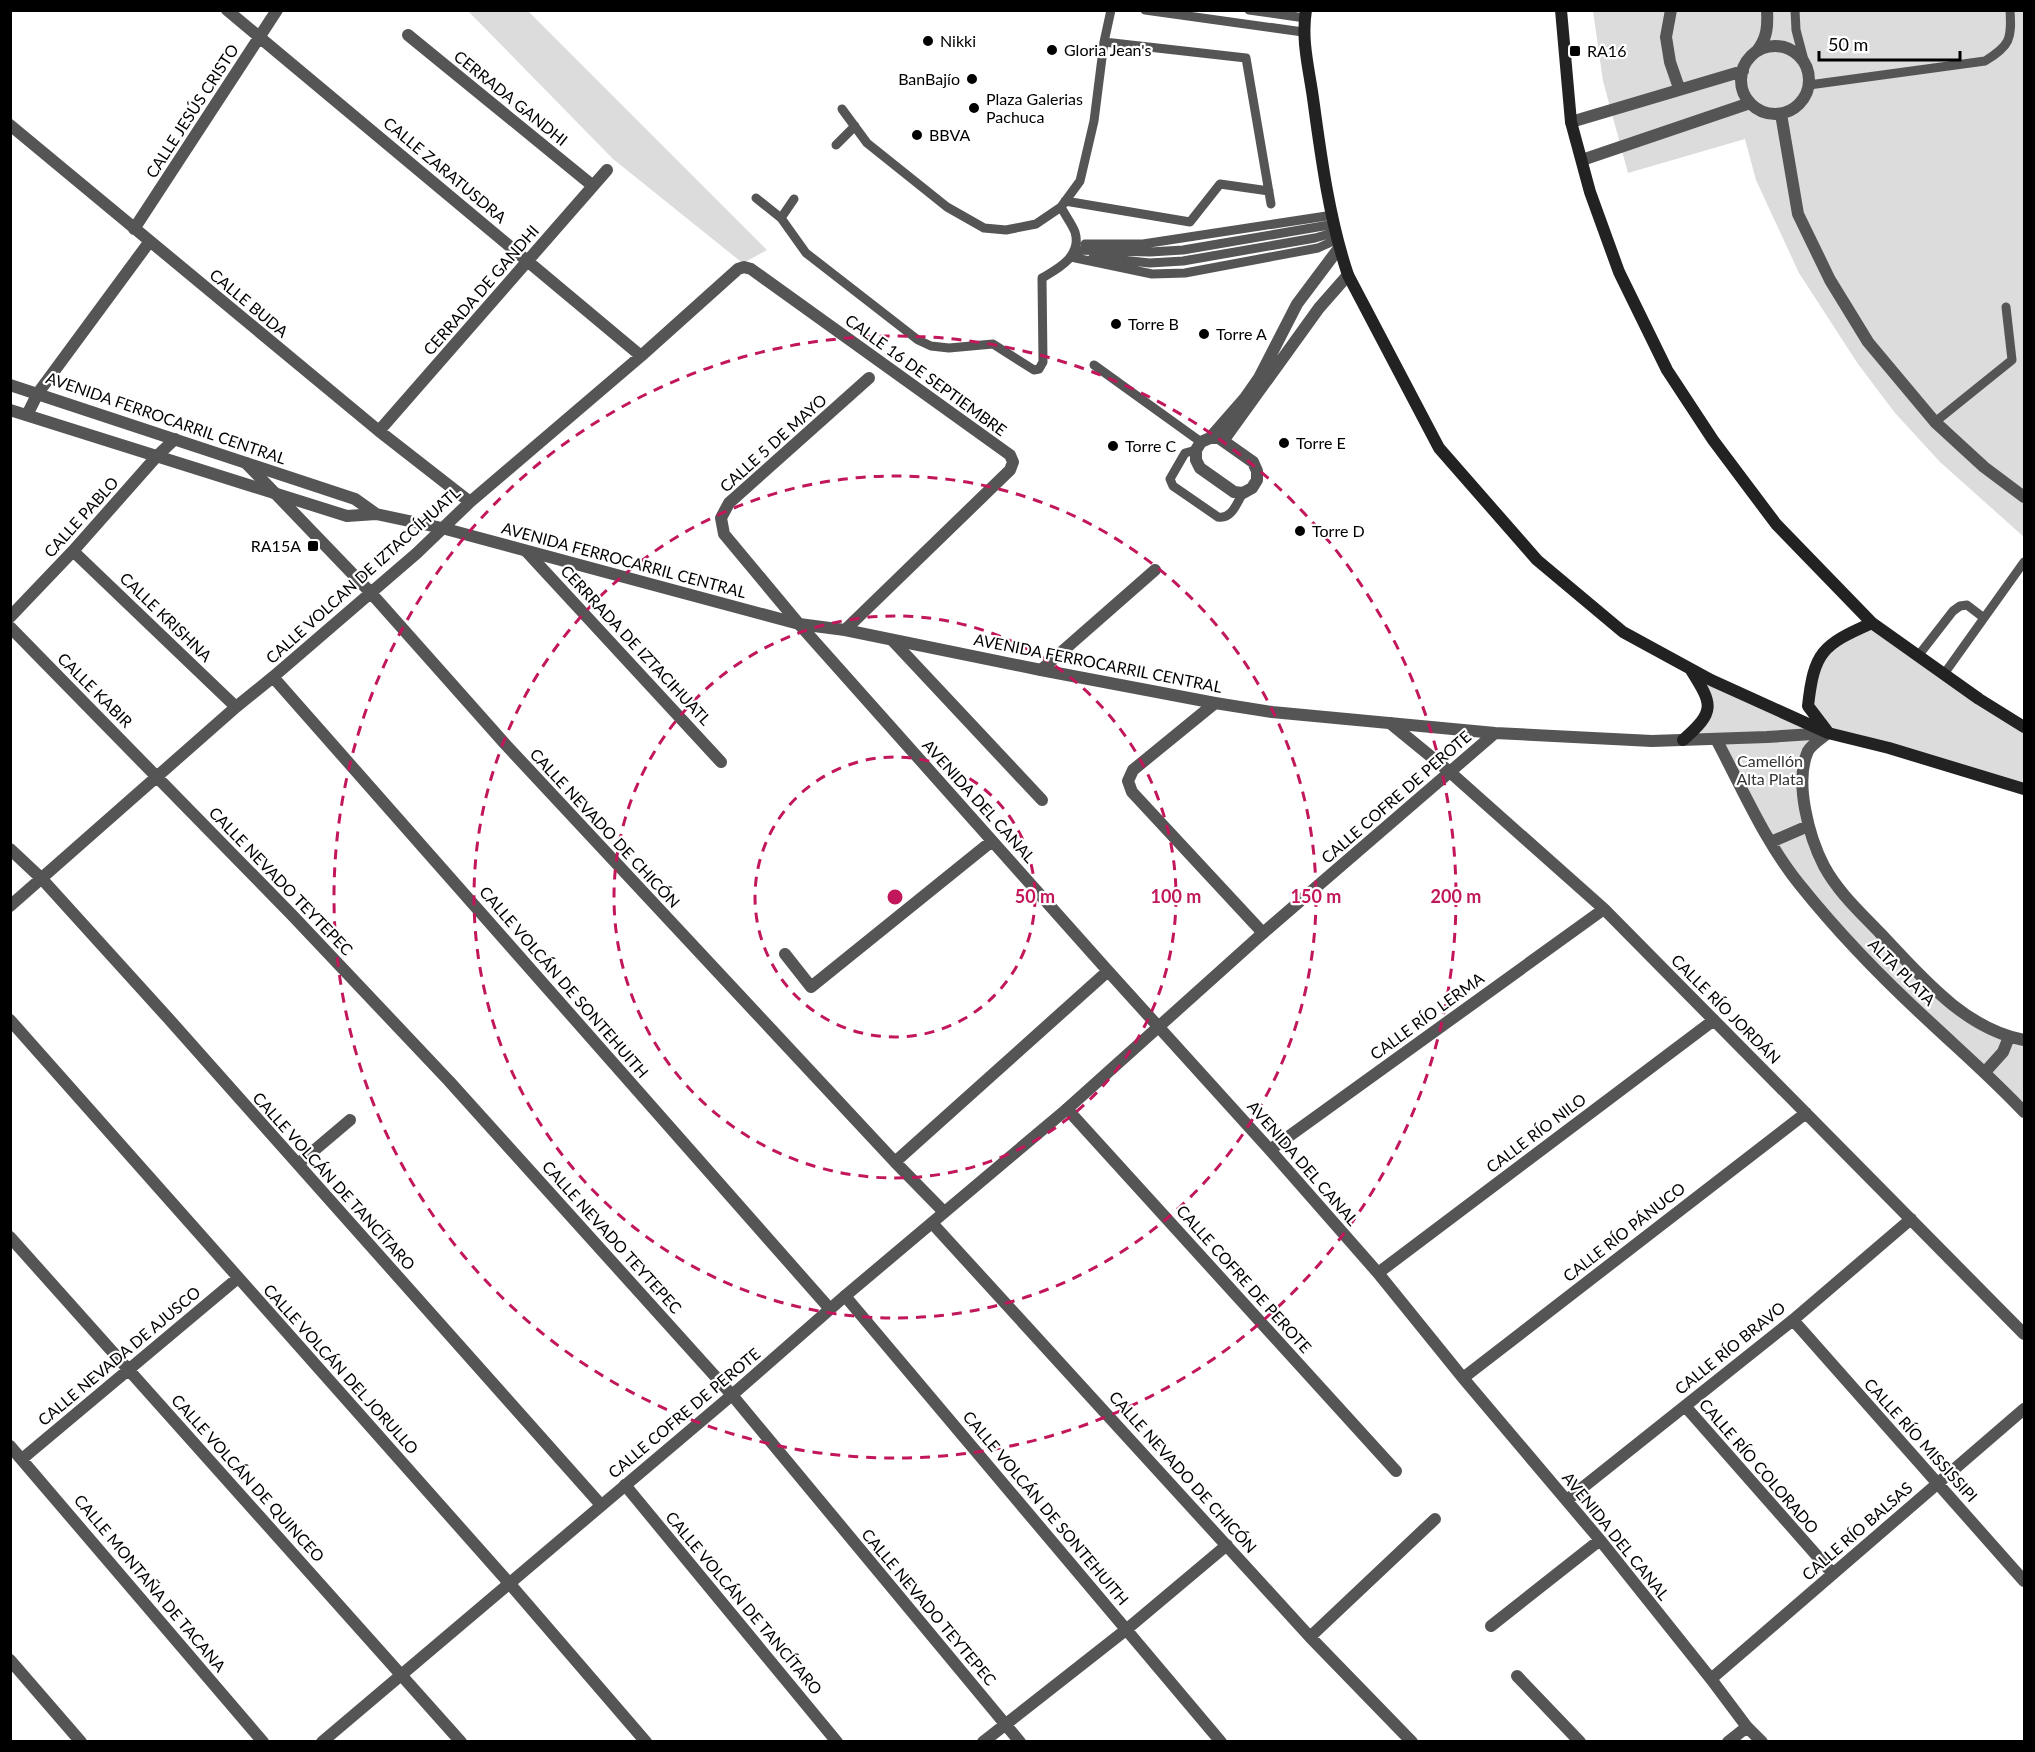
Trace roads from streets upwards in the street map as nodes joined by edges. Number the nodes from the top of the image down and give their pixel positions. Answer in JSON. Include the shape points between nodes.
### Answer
{"nodes":[{"id":1,"x":227,"y":10,"type":"edge"},
{"id":2,"x":277,"y":10,"type":"edge"},
{"id":3,"x":1561,"y":10,"type":"edge"},
{"id":4,"x":1671,"y":10,"type":"edge"},
{"id":5,"x":1767,"y":10,"type":"edge"},
{"id":6,"x":1305,"y":14,"type":"edge"},
{"id":7,"x":408,"y":35,"type":"dead end"},
{"id":8,"x":260,"y":38,"type":"junction"},
{"id":9,"x":1756,"y":52,"type":"junction"},
{"id":10,"x":1743,"y":70,"type":"junction"},
{"id":11,"x":1679,"y":88,"type":"junction"},
{"id":12,"x":1750,"y":103,"type":"junction"},
{"id":13,"x":1781,"y":114,"type":"junction"},
{"id":14,"x":1571,"y":122,"type":"junction"},
{"id":15,"x":10,"y":125,"type":"edge"},
{"id":16,"x":1582,"y":160,"type":"junction"},
{"id":17,"x":607,"y":170,"type":"dead end"},
{"id":18,"x":594,"y":186,"type":"junction"},
{"id":19,"x":134,"y":229,"type":"junction"},
{"id":20,"x":1336,"y":232,"type":"junction"},
{"id":21,"x":150,"y":242,"type":"junction"},
{"id":22,"x":528,"y":261,"type":"junction"},
{"id":23,"x":738,"y":269,"type":"joint"},
{"id":24,"x":1348,"y":275,"type":"junction"},
{"id":25,"x":641,"y":356,"type":"junction"},
{"id":26,"x":869,"y":378,"type":"dead end"},
{"id":27,"x":10,"y":385,"type":"edge"},
{"id":28,"x":38,"y":393,"type":"junction"},
{"id":29,"x":10,"y":410,"type":"edge"},
{"id":30,"x":27,"y":415,"type":"junction"},
{"id":31,"x":379,"y":431,"type":"junction"},
{"id":32,"x":175,"y":439,"type":"junction"},
{"id":33,"x":1223,"y":441,"type":"junction"},
{"id":34,"x":1202,"y":443,"type":"junction"},
{"id":35,"x":157,"y":456,"type":"junction"},
{"id":36,"x":246,"y":463,"type":"junction"},
{"id":37,"x":276,"y":494,"type":"junction"},
{"id":38,"x":2025,"y":497,"type":"edge"},
{"id":39,"x":470,"y":502,"type":"junction"},
{"id":40,"x":376,"y":514,"type":"junction"},
{"id":41,"x":442,"y":528,"type":"junction"},
{"id":42,"x":73,"y":551,"type":"junction"},
{"id":43,"x":526,"y":551,"type":"junction"},
{"id":44,"x":1155,"y":570,"type":"dead end"},
{"id":45,"x":371,"y":593,"type":"junction"},
{"id":46,"x":10,"y":617,"type":"edge"},
{"id":47,"x":1872,"y":623,"type":"junction"},
{"id":48,"x":799,"y":624,"type":"junction"},
{"id":49,"x":10,"y":627,"type":"edge"},
{"id":50,"x":845,"y":630,"type":"junction"},
{"id":51,"x":892,"y":640,"type":"junction"},
{"id":52,"x":1691,"y":669,"type":"junction"},
{"id":53,"x":1041,"y":670,"type":"junction"},
{"id":54,"x":273,"y":677,"type":"junction"},
{"id":55,"x":1215,"y":703,"type":"junction"},
{"id":56,"x":236,"y":707,"type":"junction"},
{"id":57,"x":1390,"y":723,"type":"junction"},
{"id":58,"x":2025,"y":727,"type":"edge"},
{"id":59,"x":1495,"y":733,"type":"junction"},
{"id":60,"x":1828,"y":733,"type":"junction"},
{"id":61,"x":1716,"y":739,"type":"junction"},
{"id":62,"x":1683,"y":740,"type":"junction"},
{"id":63,"x":721,"y":762,"type":"dead end"},
{"id":64,"x":1451,"y":773,"type":"junction"},
{"id":65,"x":157,"y":776,"type":"junction"},
{"id":66,"x":2025,"y":789,"type":"edge"},
{"id":67,"x":1042,"y":800,"type":"dead end"},
{"id":68,"x":1808,"y":826,"type":"junction"},
{"id":69,"x":992,"y":841,"type":"junction"},
{"id":70,"x":1771,"y":842,"type":"junction"},
{"id":71,"x":10,"y":849,"type":"edge"},
{"id":72,"x":42,"y":879,"type":"junction"},
{"id":73,"x":10,"y":906,"type":"edge"},
{"id":74,"x":1604,"y":909,"type":"junction"},
{"id":75,"x":1263,"y":933,"type":"junction"},
{"id":76,"x":785,"y":954,"type":"dead end"},
{"id":77,"x":1108,"y":971,"type":"junction"},
{"id":78,"x":10,"y":1020,"type":"edge"},
{"id":79,"x":1714,"y":1020,"type":"junction"},
{"id":80,"x":1158,"y":1026,"type":"junction"},
{"id":81,"x":2009,"y":1037,"type":"junction"},
{"id":82,"x":2025,"y":1040,"type":"edge"},
{"id":83,"x":1985,"y":1072,"type":"junction"},
{"id":84,"x":1067,"y":1109,"type":"junction"},
{"id":85,"x":2025,"y":1112,"type":"edge"},
{"id":86,"x":1806,"y":1113,"type":"junction"},
{"id":87,"x":350,"y":1120,"type":"dead end"},
{"id":88,"x":1270,"y":1150,"type":"junction"},
{"id":89,"x":895,"y":1162,"type":"junction"},
{"id":90,"x":298,"y":1164,"type":"junction"},
{"id":91,"x":944,"y":1212,"type":"junction"},
{"id":92,"x":1911,"y":1219,"type":"junction"},
{"id":93,"x":932,"y":1223,"type":"junction"},
{"id":94,"x":10,"y":1237,"type":"edge"},
{"id":95,"x":1378,"y":1273,"type":"junction"},
{"id":96,"x":238,"y":1278,"type":"junction"},
{"id":97,"x":845,"y":1296,"type":"junction"},
{"id":98,"x":830,"y":1309,"type":"junction"},
{"id":99,"x":1792,"y":1320,"type":"junction"},
{"id":100,"x":2025,"y":1334,"type":"edge"},
{"id":101,"x":128,"y":1369,"type":"junction"},
{"id":102,"x":1462,"y":1378,"type":"junction"},
{"id":103,"x":732,"y":1395,"type":"junction"},
{"id":104,"x":1685,"y":1406,"type":"junction"},
{"id":105,"x":2025,"y":1409,"type":"edge"},
{"id":106,"x":10,"y":1446,"type":"edge"},
{"id":107,"x":22,"y":1459,"type":"junction"},
{"id":108,"x":1396,"y":1471,"type":"dead end"},
{"id":109,"x":1937,"y":1484,"type":"junction"},
{"id":110,"x":626,"y":1485,"type":"junction"},
{"id":111,"x":1567,"y":1500,"type":"junction"},
{"id":112,"x":601,"y":1505,"type":"junction"},
{"id":113,"x":1435,"y":1519,"type":"dead end"},
{"id":114,"x":1600,"y":1540,"type":"junction"},
{"id":115,"x":1227,"y":1545,"type":"junction"},
{"id":116,"x":1833,"y":1574,"type":"junction"},
{"id":117,"x":2025,"y":1581,"type":"edge"},
{"id":118,"x":509,"y":1583,"type":"junction"},
{"id":119,"x":1491,"y":1626,"type":"dead end"},
{"id":120,"x":1127,"y":1629,"type":"junction"},
{"id":121,"x":1310,"y":1637,"type":"junction"},
{"id":122,"x":10,"y":1660,"type":"edge"},
{"id":123,"x":401,"y":1674,"type":"junction"},
{"id":124,"x":1517,"y":1676,"type":"dead end"},
{"id":125,"x":1712,"y":1679,"type":"junction"},
{"id":126,"x":1005,"y":1724,"type":"junction"},
{"id":127,"x":1747,"y":1727,"type":"junction"},
{"id":128,"x":81,"y":1742,"type":"edge"},
{"id":129,"x":263,"y":1742,"type":"edge"},
{"id":130,"x":322,"y":1742,"type":"edge"},
{"id":131,"x":461,"y":1742,"type":"edge"},
{"id":132,"x":646,"y":1742,"type":"edge"},
{"id":133,"x":837,"y":1742,"type":"edge"},
{"id":134,"x":983,"y":1742,"type":"edge"},
{"id":135,"x":1020,"y":1742,"type":"edge"},
{"id":136,"x":1221,"y":1742,"type":"edge"},
{"id":137,"x":1412,"y":1742,"type":"edge"},
{"id":138,"x":1580,"y":1742,"type":"edge"},
{"id":139,"x":1728,"y":1742,"type":"edge"},
{"id":140,"x":1762,"y":1742,"type":"edge"}],
"edges":[{"from":1,"to":8,"type":"street","name":"CALLE ZARATUSDRA"},
{"from":2,"to":8,"type":"street","name":"CALLE JESÚS CRISTO"},
{"from":3,"to":14,"type":"main road"},
{"from":4,"to":11,"type":"street","via":[[1666,37]]},
{"from":5,"to":9,"type":"street","via":[[1766,36]]},
{"from":6,"to":20,"type":"main road","via":[[1321,158]]},
{"from":7,"to":18,"type":"street","name":"CERRADA GANDHI"},
{"from":8,"to":19,"type":"street","name":"CALLE JESÚS CRISTO"},
{"from":8,"to":22,"type":"street","name":"CALLE ZARATUSDRA"},
{"from":9,"to":10,"type":"street"},
{"from":9,"to":13,"type":"street","via":[[1778,47],[1792,51],[1805,64],[1809,85],[1806,95],[1800,104]]},
{"from":10,"to":11,"type":"street"},
{"from":10,"to":12,"type":"street","via":[[1744,93]]},
{"from":11,"to":14,"type":"street"},
{"from":12,"to":13,"type":"street","via":[[1770,114]]},
{"from":12,"to":16,"type":"street"},
{"from":13,"to":38,"type":"street","via":[[1798,214],[1830,280],[1868,342],[1935,422]]},
{"from":14,"to":16,"type":"main road"},
{"from":15,"to":19,"type":"street","name":"CALLE BUDA"},
{"from":16,"to":47,"type":"main road","via":[[1619,272],[1666,370],[1776,524]]},
{"from":17,"to":18,"type":"street","name":"CERRADA DE GANDHI"},
{"from":18,"to":22,"type":"street","name":"CERRADA DE GANDHI"},
{"from":19,"to":21,"type":"street","name":"CALLE BUDA"},
{"from":20,"to":24,"type":"main road"},
{"from":20,"to":34,"type":"street","via":[[1259,378]]},
{"from":21,"to":28,"type":"street"},
{"from":21,"to":31,"type":"street","name":"CALLE BUDA"},
{"from":22,"to":25,"type":"street","name":"CALLE ZARATUSDRA"},
{"from":22,"to":31,"type":"street","name":"CERRADA DE GANDHI"},
{"from":23,"to":25,"type":"street","name":"CALLE VOLCAN DE IZTACCÍHUATL"},
{"from":23,"to":50,"type":"street","name":"CALLE 16 DE SEPTIEMBRE","via":[[751,269],[1010,455],[1013,462],[1010,470]]},
{"from":24,"to":33,"type":"street","via":[[1319,308]]},
{"from":24,"to":52,"type":"main road","via":[[1439,448],[1537,560],[1623,632]]},
{"from":25,"to":39,"type":"street","name":"CALLE VOLCAN DE IZTACCÍHUATL"},
{"from":26,"to":48,"type":"street","name":"CALLE 5 DE MAYO","via":[[729,503],[721,518],[724,534]]},
{"from":27,"to":28,"type":"street","name":"AVENIDA FERROCARRIL CENTRAL"},
{"from":28,"to":30,"type":"street"},
{"from":28,"to":32,"type":"street","name":"AVENIDA FERROCARRIL CENTRAL"},
{"from":29,"to":30,"type":"street","name":"AVENIDA FERROCARRIL CENTRAL"},
{"from":30,"to":35,"type":"street","name":"AVENIDA FERROCARRIL CENTRAL"},
{"from":31,"to":39,"type":"street","name":"CALLE BUDA"},
{"from":32,"to":35,"type":"street","name":"CALLE PABLO"},
{"from":32,"to":36,"type":"street","name":"AVENIDA FERROCARRIL CENTRAL"},
{"from":33,"to":34,"type":"street","via":[[1219,438]]},
{"from":33,"to":34,"type":"street","via":[[1253,462],[1257,471],[1252,488],[1243,493],[1234,492],[1200,468],[1196,460]]},
{"from":35,"to":37,"type":"street","name":"AVENIDA FERROCARRIL CENTRAL"},
{"from":35,"to":42,"type":"street","name":"CALLE PABLO"},
{"from":36,"to":37,"type":"street","name":"CALLE NEVADO DE CHICÓN"},
{"from":36,"to":40,"type":"street","name":"AVENIDA FERROCARRIL CENTRAL","via":[[355,499]]},
{"from":37,"to":40,"type":"street","name":"AVENIDA FERROCARRIL CENTRAL","via":[[347,516]]},
{"from":37,"to":45,"type":"street","name":"CALLE NEVADO DE CHICÓN"},
{"from":39,"to":41,"type":"street","name":"CALLE VOLCAN DE IZTACCÍHUATL"},
{"from":40,"to":41,"type":"street","name":"AVENIDA FERROCARRIL CENTRAL"},
{"from":41,"to":43,"type":"street","name":"AVENIDA FERROCARRIL CENTRAL"},
{"from":41,"to":45,"type":"street","name":"CALLE VOLCAN DE IZTACCÍHUATL"},
{"from":42,"to":46,"type":"street","name":"CALLE PABLO"},
{"from":42,"to":56,"type":"street","name":"CALLE KRISHNA"},
{"from":43,"to":48,"type":"street","name":"AVENIDA FERROCARRIL CENTRAL"},
{"from":43,"to":63,"type":"street","name":"CERRRADA DE IZTACIHUATL"},
{"from":44,"to":53,"type":"street"},
{"from":45,"to":54,"type":"street","name":"CALLE VOLCAN DE IZTACCÍHUATL"},
{"from":45,"to":89,"type":"street","name":"CALLE NEVADO DE CHICÓN","via":[[506,745]]},
{"from":47,"to":58,"type":"main road"},
{"from":47,"to":60,"type":"main road","via":[[1845,635],[1817,660],[1808,706]]},
{"from":48,"to":50,"type":"street","name":"AVENIDA FERROCARRIL CENTRAL"},
{"from":48,"to":69,"type":"street","name":"AVENIDA DEL CANAL"},
{"from":49,"to":65,"type":"street","name":"CALLE KABIR"},
{"from":50,"to":51,"type":"street","name":"AVENIDA FERROCARRIL CENTRAL"},
{"from":51,"to":53,"type":"street","name":"AVENIDA FERROCARRIL CENTRAL"},
{"from":51,"to":67,"type":"street"},
{"from":52,"to":60,"type":"main road"},
{"from":52,"to":62,"type":"main road","via":[[1707,695],[1709,709]]},
{"from":53,"to":55,"type":"street","name":"AVENIDA FERROCARRIL CENTRAL"},
{"from":54,"to":56,"type":"street","name":"CALLE VOLCAN DE IZTACCÍHUATL"},
{"from":54,"to":98,"type":"street","name":"CALLE VOLCÁN DE SONTEHUITH"},
{"from":55,"to":57,"type":"street","name":"AVENIDA FERROCARRIL CENTRAL"},
{"from":55,"to":75,"type":"street","via":[[1133,770],[1128,781],[1132,792]]},
{"from":56,"to":65,"type":"street","name":"CALLE VOLCAN DE IZTACCÍHUATL"},
{"from":57,"to":59,"type":"street","name":"AVENIDA FERROCARRIL CENTRAL"},
{"from":57,"to":64,"type":"street","name":"CALLE RÍO JORDÁN"},
{"from":59,"to":62,"type":"street","name":"AVENIDA FERROCARRIL CENTRAL"},
{"from":59,"to":64,"type":"street","name":"CALLE COFRE DE PEROTE"},
{"from":60,"to":61,"type":"street","name":"AVENIDA FERROCARRIL CENTRAL"},
{"from":60,"to":66,"type":"main road"},
{"from":60,"to":68,"type":"street","name":"ALTA PLATA","via":[[1809,749],[1803,770]]},
{"from":61,"to":62,"type":"street","name":"AVENIDA FERROCARRIL CENTRAL"},
{"from":61,"to":70,"type":"street","name":"ALTA PLATA"},
{"from":64,"to":74,"type":"street","name":"CALLE RÍO JORDÁN"},
{"from":64,"to":75,"type":"street","name":"CALLE COFRE DE PEROTE"},
{"from":65,"to":72,"type":"street","name":"CALLE VOLCAN DE IZTACCÍHUATL"},
{"from":65,"to":103,"type":"street","name":"CALLE NEVADO TEYTEPEC","via":[[441,1073]]},
{"from":68,"to":70,"type":"street"},
{"from":68,"to":81,"type":"street","name":"ALTA PLATA","via":[[1824,866],[1843,894],[1875,928],[1958,1009]]},
{"from":69,"to":76,"type":"street","via":[[811,987]]},
{"from":69,"to":77,"type":"street","name":"AVENIDA DEL CANAL"},
{"from":70,"to":83,"type":"street","name":"ALTA PLATA","via":[[1798,883],[1849,942]]},
{"from":71,"to":72,"type":"street","name":"CALLE VOLCÁN DE TANCÍTARO"},
{"from":72,"to":73,"type":"street","name":"CALLE VOLCAN DE IZTACCÍHUATL"},
{"from":72,"to":90,"type":"street","name":"CALLE VOLCÁN DE TANCÍTARO"},
{"from":74,"to":79,"type":"street","name":"CALLE RÍO JORDÁN"},
{"from":74,"to":88,"type":"street","name":"CALLE RÍO LERMA"},
{"from":75,"to":80,"type":"street","name":"CALLE COFRE DE PEROTE"},
{"from":77,"to":80,"type":"street","name":"AVENIDA DEL CANAL"},
{"from":77,"to":89,"type":"street"},
{"from":78,"to":96,"type":"street","name":"CALLE VOLCÁN DEL JORULLO"},
{"from":79,"to":86,"type":"street","name":"CALLE RÍO JORDÁN"},
{"from":79,"to":95,"type":"street","name":"CALLE RÍO NILO"},
{"from":80,"to":84,"type":"street","name":"CALLE COFRE DE PEROTE"},
{"from":80,"to":88,"type":"street","name":"AVENIDA DEL CANAL"},
{"from":81,"to":82,"type":"street","name":"ALTA PLATA"},
{"from":81,"to":83,"type":"street","via":[[2003,1053]]},
{"from":83,"to":85,"type":"street","name":"ALTA PLATA"},
{"from":84,"to":91,"type":"street","name":"CALLE COFRE DE PEROTE"},
{"from":84,"to":108,"type":"street","name":"CALLE COFRE DE PEROTE"},
{"from":86,"to":92,"type":"street","name":"CALLE RÍO JORDÁN"},
{"from":86,"to":102,"type":"street","name":"CALLE RÍO PÁNUCO"},
{"from":87,"to":90,"type":"street"},
{"from":88,"to":95,"type":"street","name":"AVENIDA DEL CANAL"},
{"from":89,"to":91,"type":"street","name":"CALLE NEVADO DE CHICÓN"},
{"from":90,"to":112,"type":"street","name":"CALLE VOLCÁN DE TANCÍTARO"},
{"from":91,"to":93,"type":"street","name":"CALLE COFRE DE PEROTE"},
{"from":92,"to":99,"type":"street","name":"CALLE RÍO BRAVO"},
{"from":92,"to":100,"type":"street","name":"CALLE RÍO JORDÁN"},
{"from":93,"to":97,"type":"street","name":"CALLE COFRE DE PEROTE"},
{"from":93,"to":115,"type":"street","name":"CALLE NEVADO DE CHICÓN"},
{"from":94,"to":101,"type":"street","name":"CALLE VOLCÁN DE QUINCEO"},
{"from":95,"to":102,"type":"street","name":"AVENIDA DEL CANAL"},
{"from":96,"to":101,"type":"street","name":"CALLE NEVADA DE AJUSCO"},
{"from":96,"to":118,"type":"street","name":"CALLE VOLCÁN DEL JORULLO"},
{"from":97,"to":98,"type":"street","name":"CALLE COFRE DE PEROTE"},
{"from":97,"to":120,"type":"street","name":"CALLE VOLCÁN DE SONTEHUITH"},
{"from":98,"to":103,"type":"street","name":"CALLE COFRE DE PEROTE"},
{"from":99,"to":104,"type":"street","name":"CALLE RÍO BRAVO"},
{"from":99,"to":109,"type":"street","name":"CALLE RÍO MISSISSIPI"},
{"from":101,"to":107,"type":"street","name":"CALLE NEVADA DE AJUSCO"},
{"from":101,"to":123,"type":"street","name":"CALLE VOLCÁN DE QUINCEO"},
{"from":102,"to":111,"type":"street","name":"AVENIDA DEL CANAL"},
{"from":103,"to":110,"type":"street","name":"CALLE COFRE DE PEROTE"},
{"from":103,"to":126,"type":"street","name":"CALLE NEVADO TEYTEPEC"},
{"from":104,"to":111,"type":"street","name":"CALLE RÍO BRAVO"},
{"from":104,"to":116,"type":"street","name":"CALLE RÍO COLORADO"},
{"from":105,"to":109,"type":"street","name":"CALLE RÍO BALSAS"},
{"from":106,"to":107,"type":"street","name":"CALLE MONTAÑA DE TACANA"},
{"from":107,"to":129,"type":"street","name":"CALLE MONTAÑA DE TACANA"},
{"from":109,"to":116,"type":"street","name":"CALLE RÍO BALSAS"},
{"from":109,"to":117,"type":"street","name":"CALLE RÍO MISSISSIPI"},
{"from":110,"to":112,"type":"street","name":"CALLE COFRE DE PEROTE"},
{"from":110,"to":133,"type":"street","name":"CALLE VOLCÁN DE TANCÍTARO"},
{"from":111,"to":114,"type":"street","name":"AVENIDA DEL CANAL"},
{"from":112,"to":118,"type":"street","name":"CALLE COFRE DE PEROTE"},
{"from":113,"to":121,"type":"street"},
{"from":114,"to":119,"type":"street"},
{"from":114,"to":125,"type":"street","name":"AVENIDA DEL CANAL"},
{"from":115,"to":120,"type":"street"},
{"from":115,"to":121,"type":"street","name":"CALLE NEVADO DE CHICÓN"},
{"from":116,"to":125,"type":"street","name":"CALLE RÍO BALSAS"},
{"from":118,"to":123,"type":"street","name":"CALLE COFRE DE PEROTE"},
{"from":118,"to":132,"type":"street","name":"CALLE VOLCÁN DEL JORULLO"},
{"from":120,"to":126,"type":"street"},
{"from":120,"to":136,"type":"street","name":"CALLE VOLCÁN DE SONTEHUITH"},
{"from":121,"to":137,"type":"street","name":"CALLE NEVADO DE CHICÓN"},
{"from":122,"to":128,"type":"street"},
{"from":123,"to":130,"type":"street","name":"CALLE COFRE DE PEROTE"},
{"from":123,"to":131,"type":"street","name":"CALLE VOLCÁN DE QUINCEO"},
{"from":124,"to":138,"type":"street"},
{"from":125,"to":127,"type":"street","name":"AVENIDA DEL CANAL"},
{"from":126,"to":134,"type":"street"},
{"from":126,"to":135,"type":"street","name":"CALLE NEVADO TEYTEPEC"},
{"from":127,"to":139,"type":"street"},
{"from":127,"to":140,"type":"street","name":"AVENIDA DEL CANAL"}]}
